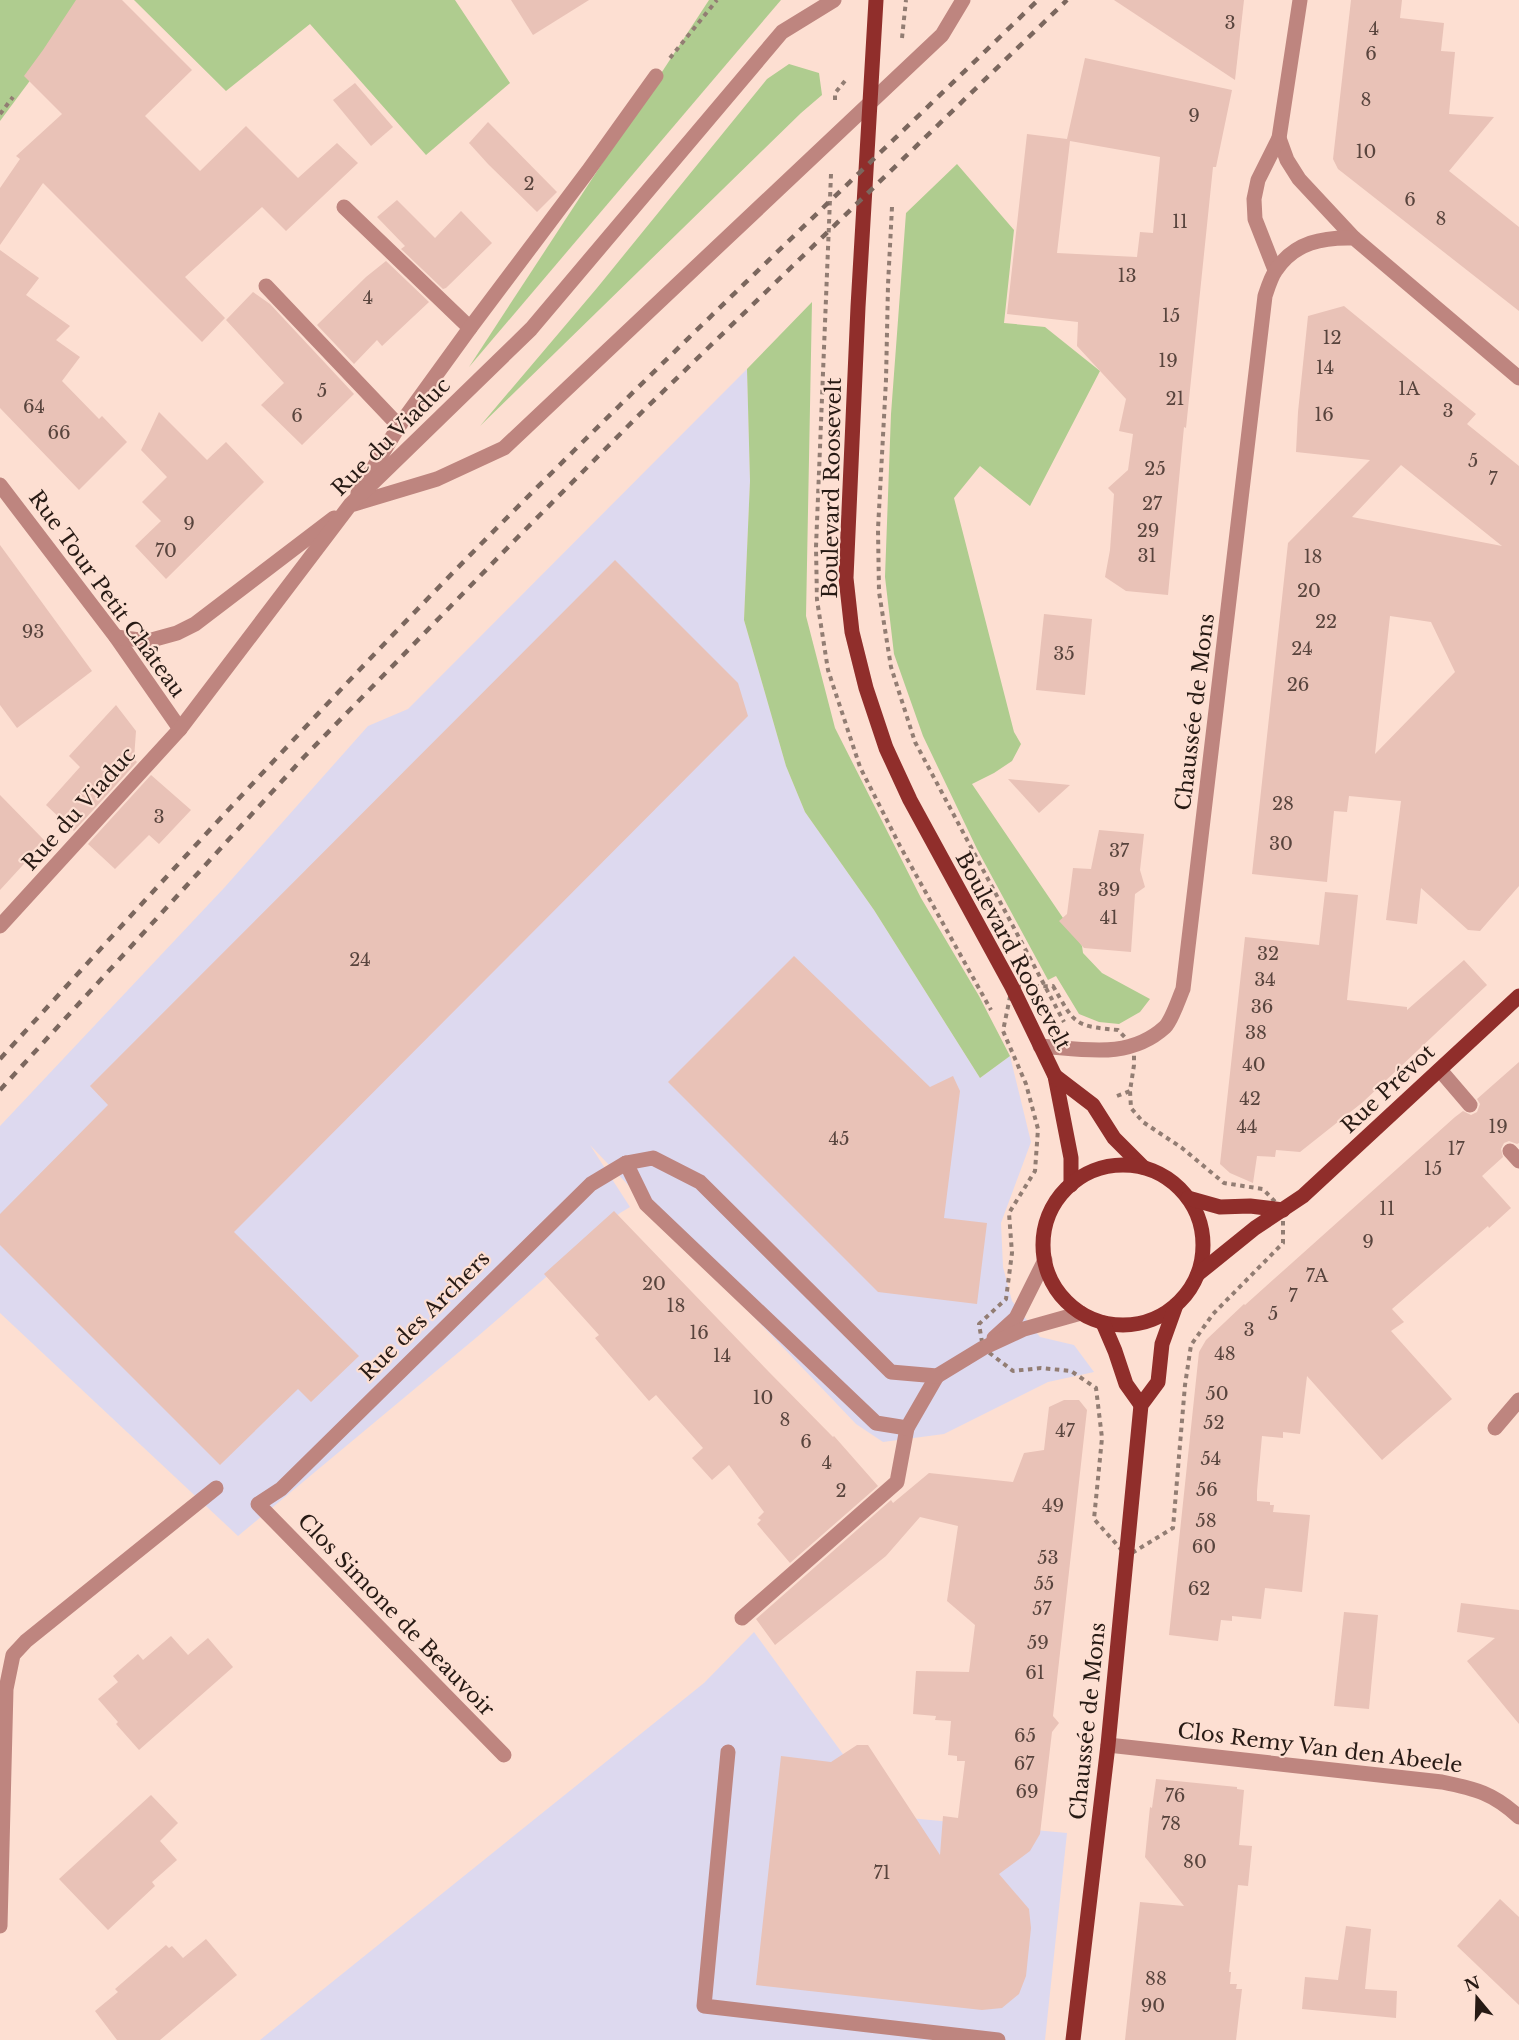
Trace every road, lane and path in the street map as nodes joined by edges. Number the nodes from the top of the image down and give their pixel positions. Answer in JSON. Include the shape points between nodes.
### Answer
{"nodes":[{"id":1,"x":717,"y":0,"type":"edge"},
{"id":2,"x":834,"y":0,"type":"edge"},
{"id":3,"x":876,"y":0,"type":"edge"},
{"id":4,"x":963,"y":0,"type":"edge"},
{"id":5,"x":1300,"y":0,"type":"edge"},
{"id":6,"x":656,"y":76,"type":"joint"},
{"id":7,"x":835,"y":93,"type":"dead end"},
{"id":8,"x":13,"y":97,"type":"dead end"},
{"id":9,"x":835,"y":105,"type":"dead end"},
{"id":10,"x":0,"y":114,"type":"edge"},
{"id":11,"x":1279,"y":138,"type":"junction"},
{"id":12,"x":832,"y":165,"type":"dead end"},
{"id":13,"x":344,"y":207,"type":"dead end"},
{"id":14,"x":1354,"y":237,"type":"junction"},
{"id":15,"x":1275,"y":270,"type":"junction"},
{"id":16,"x":888,"y":285,"type":"dead end"},
{"id":17,"x":266,"y":286,"type":"dead end"},
{"id":18,"x":470,"y":328,"type":"junction"},
{"id":19,"x":824,"y":333,"type":"dead end"},
{"id":20,"x":1519,"y":378,"type":"edge"},
{"id":21,"x":399,"y":426,"type":"junction"},
{"id":22,"x":0,"y":484,"type":"edge"},
{"id":23,"x":350,"y":505,"type":"junction"},
{"id":24,"x":116,"y":637,"type":"junction"},
{"id":25,"x":180,"y":729,"type":"junction"},
{"id":26,"x":0,"y":926,"type":"edge"},
{"id":27,"x":1012,"y":987,"type":"junction"},
{"id":28,"x":1519,"y":996,"type":"edge"},
{"id":29,"x":1064,"y":1022,"type":"dead end"},
{"id":30,"x":1040,"y":1046,"type":"junction"},
{"id":31,"x":1134,"y":1047,"type":"junction"},
{"id":32,"x":1440,"y":1070,"type":"junction"},
{"id":33,"x":1055,"y":1076,"type":"junction"},
{"id":34,"x":1470,"y":1105,"type":"dead end"},
{"id":35,"x":626,"y":1163,"type":"junction"},
{"id":36,"x":1143,"y":1167,"type":"junction"},
{"id":37,"x":1071,"y":1185,"type":"junction"},
{"id":38,"x":1188,"y":1198,"type":"junction"},
{"id":39,"x":1283,"y":1210,"type":"junction"},
{"id":40,"x":1045,"y":1260,"type":"junction"},
{"id":41,"x":1198,"y":1274,"type":"junction"},
{"id":42,"x":1176,"y":1305,"type":"junction"},
{"id":43,"x":1081,"y":1313,"type":"junction"},
{"id":44,"x":1103,"y":1323,"type":"junction"},
{"id":45,"x":983,"y":1348,"type":"junction"},
{"id":46,"x":937,"y":1376,"type":"junction"},
{"id":47,"x":1519,"y":1401,"type":"edge"},
{"id":48,"x":1141,"y":1405,"type":"junction"},
{"id":49,"x":907,"y":1428,"type":"junction"},
{"id":50,"x":1496,"y":1428,"type":"dead end"},
{"id":51,"x":216,"y":1488,"type":"dead end"},
{"id":52,"x":258,"y":1504,"type":"joint"},
{"id":53,"x":1127,"y":1556,"type":"junction"},
{"id":54,"x":742,"y":1618,"type":"dead end"},
{"id":55,"x":6,"y":1658,"type":"edge"},
{"id":56,"x":1108,"y":1745,"type":"junction"},
{"id":57,"x":728,"y":1752,"type":"dead end"},
{"id":58,"x":504,"y":1755,"type":"dead end"},
{"id":59,"x":1519,"y":1817,"type":"edge"},
{"id":60,"x":0,"y":1926,"type":"edge"},
{"id":61,"x":998,"y":2040,"type":"edge"},
{"id":62,"x":1073,"y":2040,"type":"edge"}],
"edges":[{"from":1,"to":6,"type":"path"},
{"from":2,"to":23,"type":"street","name":"Rue du Viaduc","via":[[782,32],[531,329]]},
{"from":3,"to":27,"type":"main road","name":"Boulevard Roosevelt","via":[[846,578],[852,632],[886,748],[910,800]]},
{"from":4,"to":23,"type":"street","via":[[942,35],[504,448],[437,478]]},
{"from":5,"to":11,"type":"street"},
{"from":6,"to":18,"type":"street"},
{"from":7,"to":9,"type":"path"},
{"from":8,"to":10,"type":"path"},
{"from":11,"to":14,"type":"street","via":[[1299,178]]},
{"from":11,"to":15,"type":"street","via":[[1258,180],[1254,199],[1255,219]]},
{"from":12,"to":19,"type":"path"},
{"from":13,"to":18,"type":"street"},
{"from":14,"to":15,"type":"street","via":[[1329,237],[1309,243]]},
{"from":14,"to":20,"type":"street"},
{"from":15,"to":31,"type":"street","name":"Chaussée de Mons","via":[[1265,296],[1183,988],[1167,1026]]},
{"from":16,"to":29,"type":"path","via":[[878,530],[879,592],[891,667],[915,742]]},
{"from":17,"to":21,"type":"street"},
{"from":18,"to":21,"type":"street"},
{"from":21,"to":23,"type":"street"},
{"from":22,"to":24,"type":"street","name":"Rue Tour Petit Château"},
{"from":23,"to":24,"type":"street","via":[[195,624],[148,641]]},
{"from":23,"to":25,"type":"street","name":"Rue du Viaduc"},
{"from":24,"to":25,"type":"street","name":"Rue Tour Petit Château"},
{"from":25,"to":26,"type":"street","name":"Rue du Viaduc"},
{"from":27,"to":30,"type":"main road","name":"Boulevard Roosevelt"},
{"from":27,"to":31,"type":"path","via":[[1053,986],[1071,1017],[1087,1027],[1118,1030]]},
{"from":28,"to":32,"type":"main road","name":"Rue Prévot"},
{"from":30,"to":31,"type":"street","name":"Chaussée de Mons","via":[[1109,1051]]},
{"from":30,"to":33,"type":"main road","name":"Boulevard Roosevelt"},
{"from":31,"to":39,"type":"path","via":[[1131,1108],[1143,1122],[1224,1183],[1263,1189]]},
{"from":32,"to":34,"type":"street"},
{"from":32,"to":39,"type":"main road","name":"Rue Prévot"},
{"from":33,"to":36,"type":"main road","name":"Boulevard Roosevelt","via":[[1093,1105],[1114,1138]]},
{"from":33,"to":37,"type":"main road","name":"Boulevard Roosevelt","via":[[1071,1158]]},
{"from":35,"to":46,"type":"street","name":"Rue des Archers","via":[[653,1158],[700,1182],[891,1372]]},
{"from":35,"to":49,"type":"street","via":[[646,1204],[876,1423]]},
{"from":35,"to":52,"type":"street","name":"Rue des Archers","via":[[591,1184],[280,1489]]},
{"from":36,"to":37,"type":"main road","via":[[1105,1168]]},
{"from":36,"to":38,"type":"main road","via":[[1168,1179]]},
{"from":37,"to":40,"type":"main road","via":[[1056,1202],[1046,1223]]},
{"from":38,"to":39,"type":"main road","via":[[1220,1207]]},
{"from":38,"to":41,"type":"main road","via":[[1203,1234]]},
{"from":39,"to":41,"type":"main road","name":"Rue Prévot"},
{"from":39,"to":53,"type":"path","via":[[1283,1243],[1213,1314],[1191,1345],[1173,1528]]},
{"from":40,"to":43,"type":"main road","via":[[1051,1281]]},
{"from":40,"to":45,"type":"street","via":[[1016,1318]]},
{"from":41,"to":42,"type":"main road"},
{"from":42,"to":44,"type":"main road","via":[[1154,1319],[1129,1325]]},
{"from":42,"to":48,"type":"main road","name":"Chaussée de Mons","via":[[1162,1344],[1158,1382]]},
{"from":43,"to":44,"type":"main road"},
{"from":43,"to":45,"type":"street","via":[[1024,1329]]},
{"from":44,"to":48,"type":"main road","via":[[1126,1384]]},
{"from":45,"to":46,"type":"street"},
{"from":46,"to":49,"type":"street"},
{"from":47,"to":50,"type":"street"},
{"from":48,"to":53,"type":"main road","name":"Chaussée de Mons"},
{"from":49,"to":54,"type":"street","via":[[897,1482]]},
{"from":51,"to":55,"type":"street"},
{"from":52,"to":58,"type":"street","name":"Clos Simone de Beauvoir"},
{"from":53,"to":56,"type":"main road","name":"Chaussée de Mons"},
{"from":55,"to":60,"type":"street"},
{"from":56,"to":59,"type":"street","name":"Clos Remy Van den Abeele","via":[[1442,1782],[1477,1789]]},
{"from":56,"to":62,"type":"main road","name":"Chaussée de Mons"},
{"from":57,"to":61,"type":"street","via":[[704,2006]]}]}
